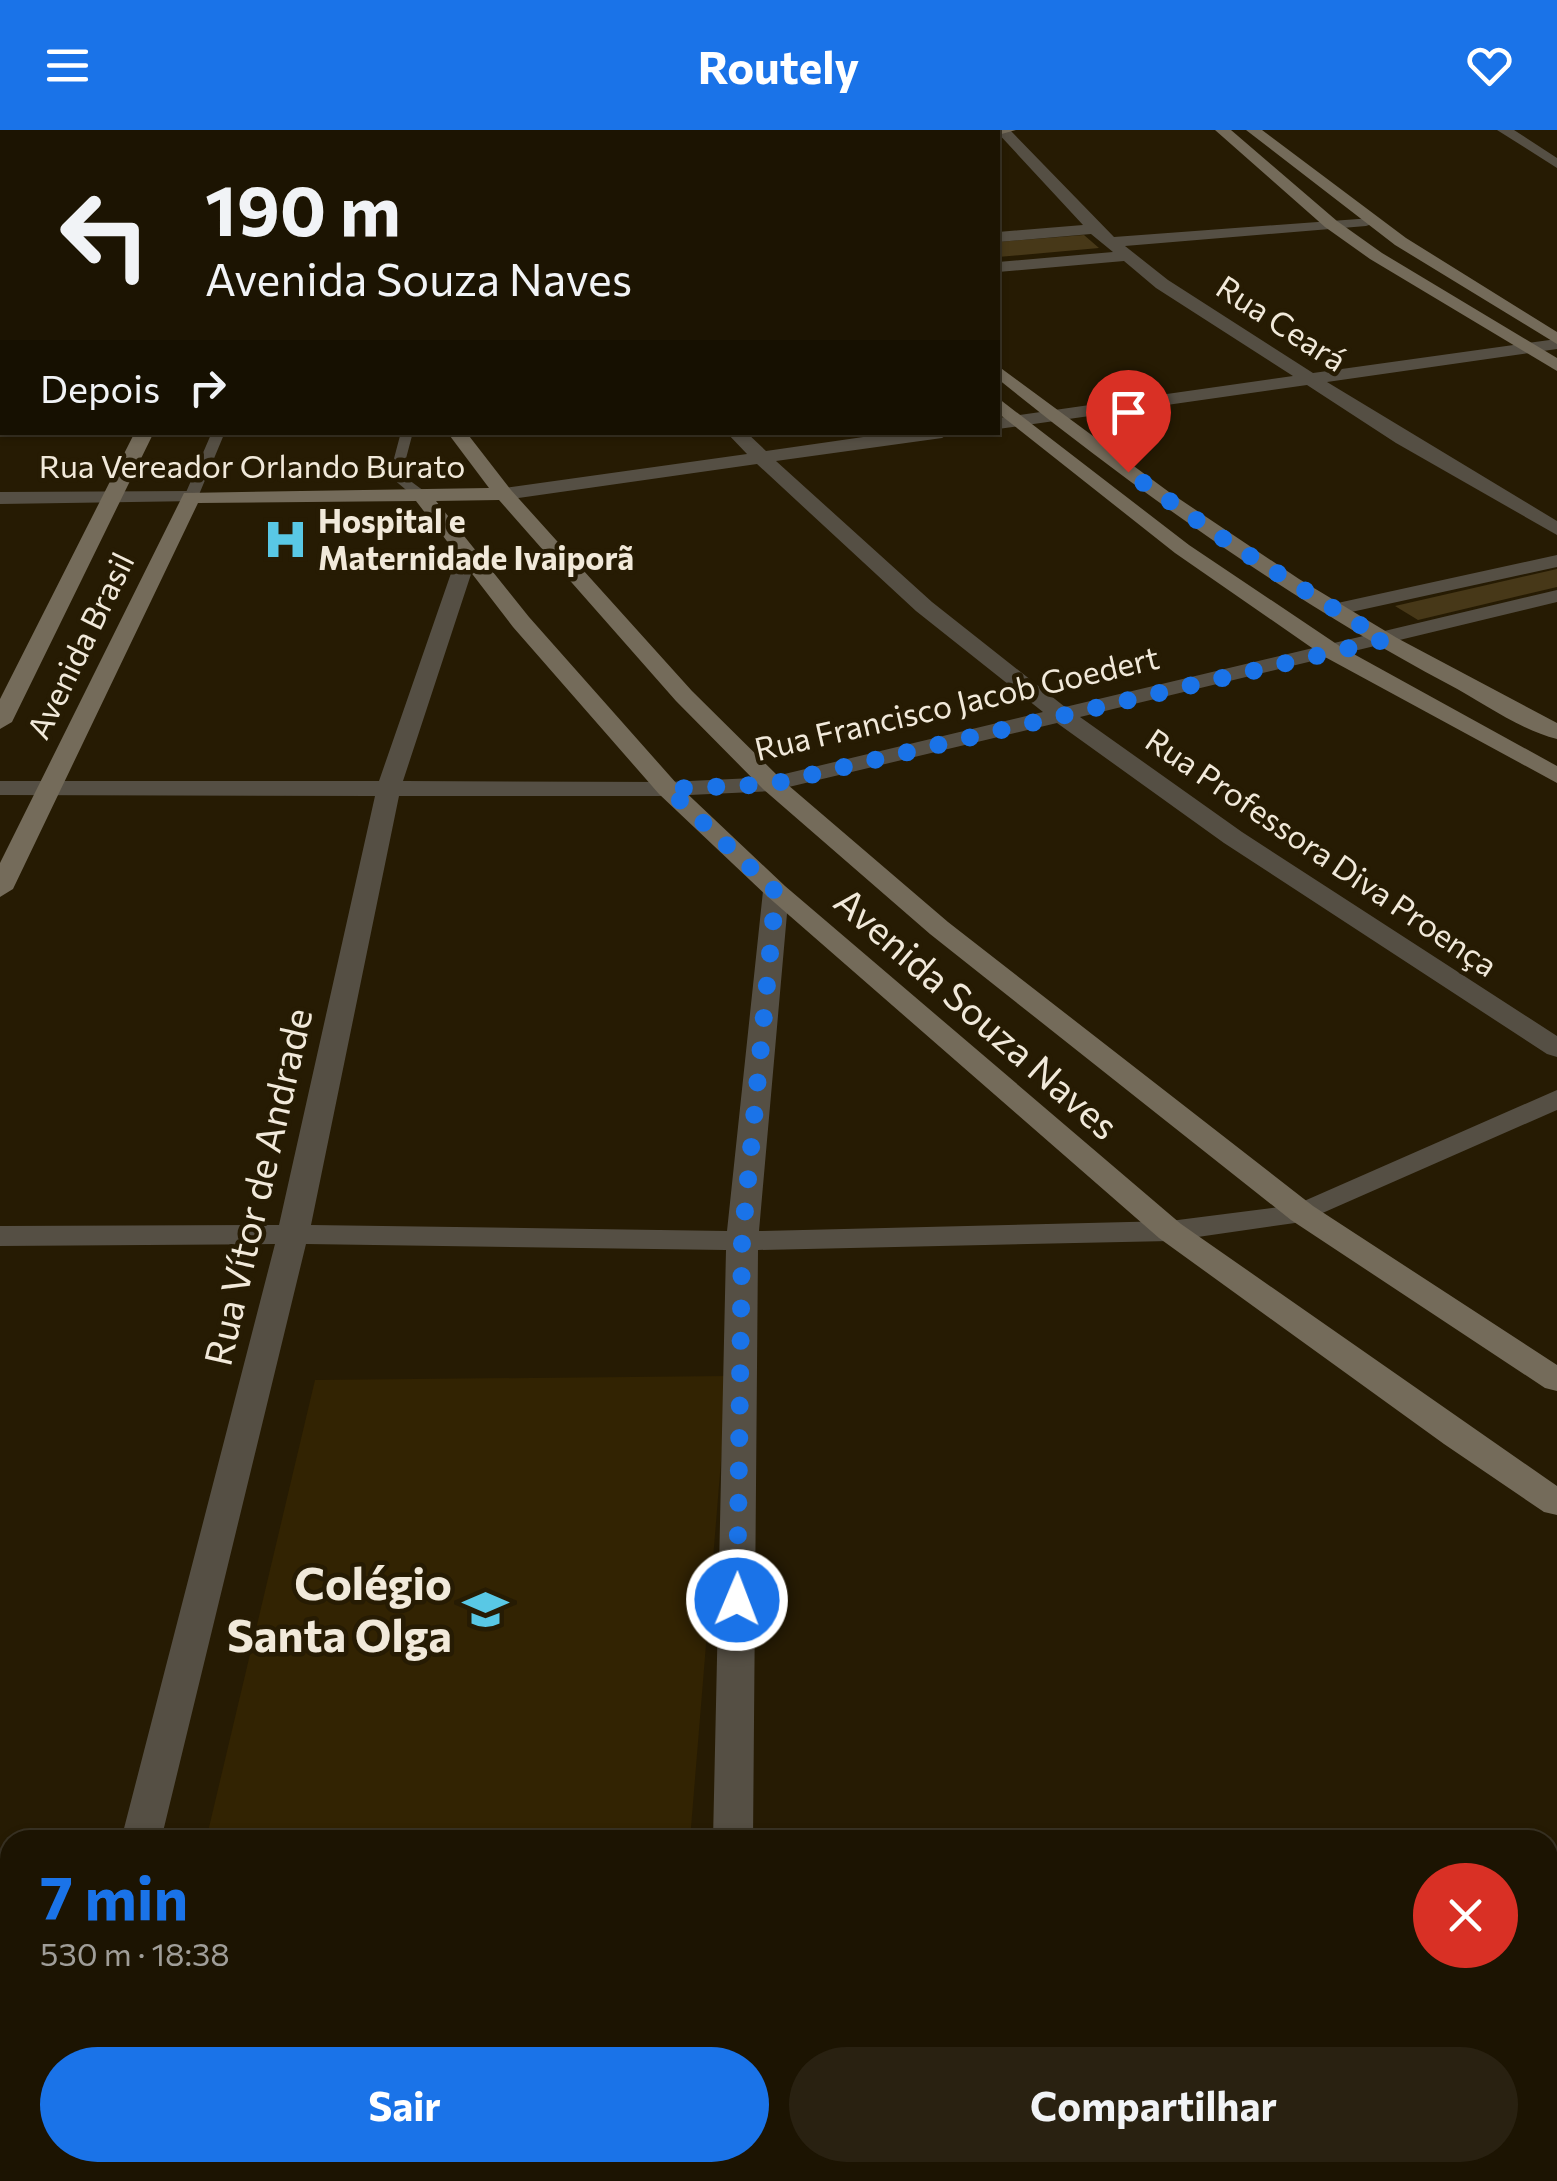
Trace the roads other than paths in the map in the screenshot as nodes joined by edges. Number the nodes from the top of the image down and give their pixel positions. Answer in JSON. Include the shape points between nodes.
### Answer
{"nodes":[{"id":1,"x":1004,"y":130,"type":"edge"},
{"id":2,"x":1222,"y":130,"type":"edge"},
{"id":3,"x":1254,"y":130,"type":"edge"},
{"id":4,"x":1504,"y":130,"type":"edge"},
{"id":5,"x":1557,"y":164,"type":"edge"},
{"id":6,"x":1366,"y":221,"type":"junction"},
{"id":7,"x":1331,"y":224,"type":"junction"},
{"id":8,"x":1095,"y":229,"type":"junction"},
{"id":9,"x":1000,"y":237,"type":"edge"},
{"id":10,"x":1118,"y":249,"type":"junction"},
{"id":11,"x":1000,"y":267,"type":"edge"},
{"id":12,"x":1557,"y":341,"type":"edge"},
{"id":13,"x":1526,"y":348,"type":"junction"},
{"id":14,"x":1557,"y":366,"type":"edge"},
{"id":15,"x":1000,"y":373,"type":"edge"},
{"id":16,"x":1310,"y":380,"type":"junction"},
{"id":17,"x":1054,"y":416,"type":"junction"},
{"id":18,"x":1008,"y":422,"type":"edge"},
{"id":19,"x":144,"y":435,"type":"edge"},
{"id":20,"x":219,"y":435,"type":"edge"},
{"id":21,"x":406,"y":435,"type":"edge"},
{"id":22,"x":458,"y":435,"type":"edge"},
{"id":23,"x":738,"y":435,"type":"edge"},
{"id":24,"x":923,"y":435,"type":"edge"},
{"id":25,"x":762,"y":460,"type":"junction"},
{"id":26,"x":504,"y":494,"type":"junction"},
{"id":27,"x":191,"y":497,"type":"junction"},
{"id":28,"x":422,"y":497,"type":"junction"},
{"id":29,"x":0,"y":498,"type":"edge"},
{"id":30,"x":113,"y":498,"type":"junction"},
{"id":31,"x":1557,"y":529,"type":"edge"},
{"id":32,"x":467,"y":556,"type":"junction"},
{"id":33,"x":1557,"y":561,"type":"edge"},
{"id":34,"x":1557,"y":596,"type":"edge"},
{"id":35,"x":1333,"y":610,"type":"junction"},
{"id":36,"x":1384,"y":640,"type":"junction"},
{"id":37,"x":1333,"y":652,"type":"junction"},
{"id":38,"x":1061,"y":715,"type":"junction"},
{"id":39,"x":0,"y":722,"type":"edge"},
{"id":40,"x":1557,"y":732,"type":"edge"},
{"id":41,"x":1557,"y":776,"type":"edge"},
{"id":42,"x":772,"y":784,"type":"junction"},
{"id":43,"x":0,"y":788,"type":"edge"},
{"id":44,"x":47,"y":788,"type":"junction"},
{"id":45,"x":389,"y":788,"type":"junction"},
{"id":46,"x":668,"y":789,"type":"junction"},
{"id":47,"x":0,"y":889,"type":"edge"},
{"id":48,"x":776,"y":892,"type":"junction"},
{"id":49,"x":1557,"y":1048,"type":"edge"},
{"id":50,"x":1557,"y":1100,"type":"edge"},
{"id":51,"x":1302,"y":1213,"type":"junction"},
{"id":52,"x":1170,"y":1231,"type":"junction"},
{"id":53,"x":294,"y":1234,"type":"junction"},
{"id":54,"x":0,"y":1236,"type":"edge"},
{"id":55,"x":742,"y":1241,"type":"junction"},
{"id":56,"x":1557,"y":1380,"type":"edge"},
{"id":57,"x":1557,"y":1503,"type":"edge"},
{"id":58,"x":144,"y":1830,"type":"edge"},
{"id":59,"x":733,"y":1830,"type":"edge"}],
"edges":[{"from":1,"to":8,"type":"street","name":"Rua Ceará"},
{"from":2,"to":7,"type":"street"},
{"from":3,"to":6,"type":"street"},
{"from":4,"to":5,"type":"street"},
{"from":6,"to":7,"type":"street"},
{"from":6,"to":12,"type":"street"},
{"from":7,"to":10,"type":"street"},
{"from":7,"to":13,"type":"street"},
{"from":8,"to":9,"type":"street"},
{"from":8,"to":10,"type":"street","name":"Rua Ceará"},
{"from":10,"to":11,"type":"street"},
{"from":10,"to":16,"type":"street","name":"Rua Ceará"},
{"from":12,"to":13,"type":"street"},
{"from":13,"to":14,"type":"street"},
{"from":13,"to":16,"type":"street"},
{"from":15,"to":17,"type":"street"},
{"from":16,"to":17,"type":"street"},
{"from":16,"to":31,"type":"street","name":"Rua Ceará"},
{"from":17,"to":18,"type":"street"},
{"from":17,"to":35,"type":"street"},
{"from":18,"to":37,"type":"street"},
{"from":19,"to":30,"type":"street","name":"Avenida Brasil"},
{"from":20,"to":27,"type":"lane","name":"Avenida Brasil"},
{"from":21,"to":28,"type":"lane","via":[[400,478]]},
{"from":22,"to":26,"type":"street","name":"Avenida Souza Naves"},
{"from":23,"to":25,"type":"street","name":"Rua Professora Diva Proença"},
{"from":24,"to":25,"type":"street"},
{"from":25,"to":26,"type":"street"},
{"from":25,"to":38,"type":"street","name":"Rua Professora Diva Proença","via":[[900,589]]},
{"from":26,"to":28,"type":"street","name":"Rua Vereador Orlando Burato"},
{"from":26,"to":42,"type":"street","name":"Avenida Souza Naves"},
{"from":27,"to":28,"type":"street","name":"Rua Vereador Orlando Burato"},
{"from":27,"to":30,"type":"street","name":"Rua Vereador Orlando Burato"},
{"from":27,"to":44,"type":"street","name":"Avenida Brasil"},
{"from":28,"to":32,"type":"street","name":"Avenida Souza Naves"},
{"from":29,"to":30,"type":"street","name":"Rua Vereador Orlando Burato"},
{"from":30,"to":39,"type":"street","name":"Avenida Brasil"},
{"from":32,"to":45,"type":"street","name":"Rua Vítor de Andrade"},
{"from":32,"to":46,"type":"street","name":"Avenida Souza Naves"},
{"from":33,"to":35,"type":"street"},
{"from":34,"to":36,"type":"street","name":"Rua Francisco Jacob Goedert"},
{"from":35,"to":36,"type":"street"},
{"from":36,"to":37,"type":"street","name":"Rua Francisco Jacob Goedert"},
{"from":36,"to":40,"type":"street"},
{"from":37,"to":38,"type":"street","name":"Rua Francisco Jacob Goedert"},
{"from":37,"to":41,"type":"street"},
{"from":38,"to":42,"type":"street","name":"Rua Francisco Jacob Goedert"},
{"from":38,"to":49,"type":"street","name":"Rua Professora Diva Proença","via":[[1340,909]]},
{"from":42,"to":46,"type":"street","name":"Rua Francisco Jacob Goedert"},
{"from":42,"to":51,"type":"street","name":"Avenida Souza Naves","via":[[939,928]]},
{"from":43,"to":44,"type":"street","name":"Rua Francisco Jacob Goedert"},
{"from":44,"to":45,"type":"street","name":"Rua Francisco Jacob Goedert"},
{"from":44,"to":47,"type":"street","name":"Avenida Brasil"},
{"from":45,"to":46,"type":"street","name":"Rua Francisco Jacob Goedert"},
{"from":45,"to":53,"type":"street","name":"Rua Vítor de Andrade"},
{"from":46,"to":48,"type":"street","name":"Avenida Souza Naves"},
{"from":48,"to":52,"type":"street","name":"Avenida Souza Naves"},
{"from":48,"to":55,"type":"street"},
{"from":50,"to":51,"type":"street"},
{"from":51,"to":52,"type":"street"},
{"from":51,"to":56,"type":"street","name":"Avenida Souza Naves"},
{"from":52,"to":55,"type":"street"},
{"from":52,"to":57,"type":"street","name":"Avenida Souza Naves"},
{"from":53,"to":54,"type":"street"},
{"from":53,"to":55,"type":"street"},
{"from":53,"to":58,"type":"street","name":"Rua Vítor de Andrade"},
{"from":55,"to":59,"type":"street"}]}
